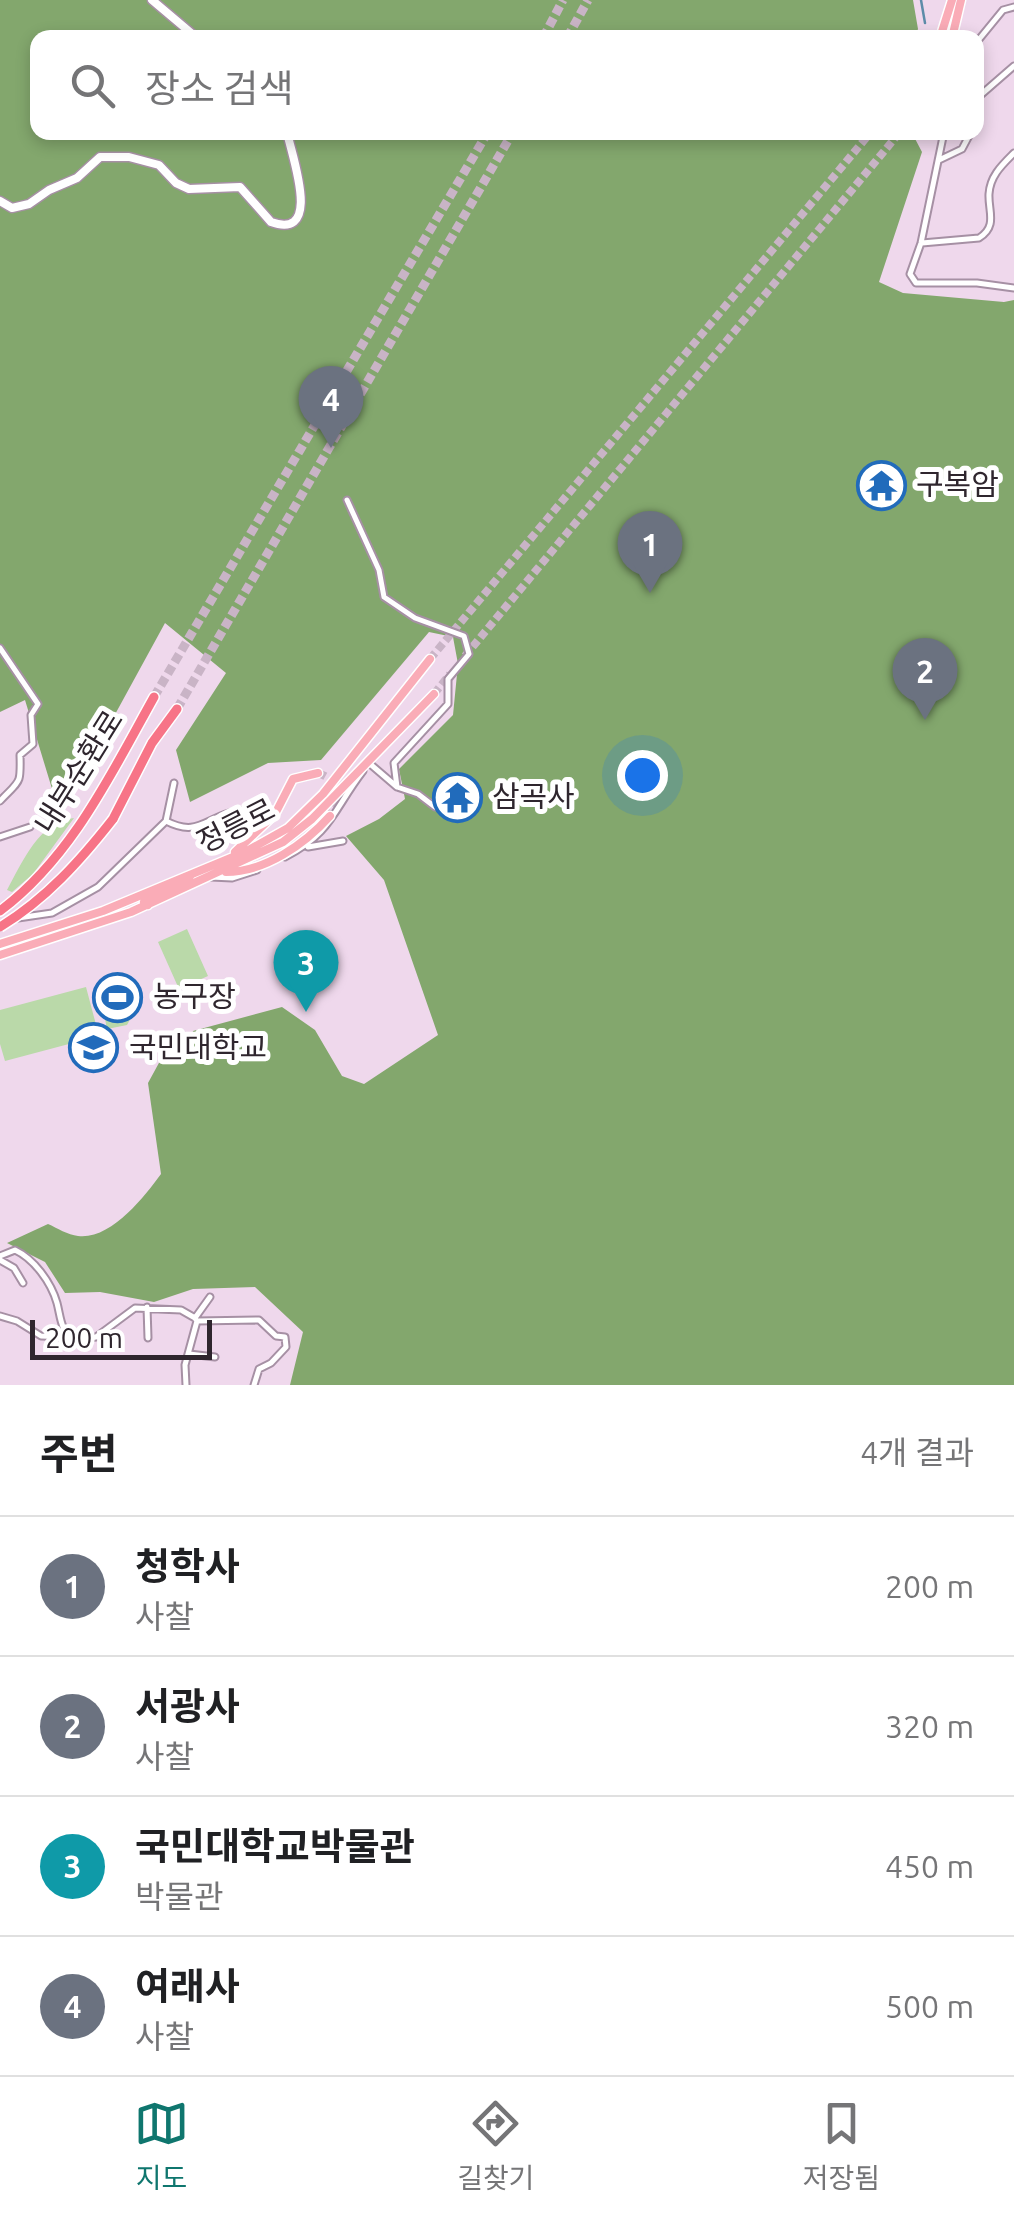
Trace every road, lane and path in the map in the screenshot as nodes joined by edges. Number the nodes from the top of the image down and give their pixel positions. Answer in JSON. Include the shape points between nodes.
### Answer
{"nodes":[{"id":1,"x":152,"y":0,"type":"edge"},
{"id":2,"x":952,"y":0,"type":"edge"},
{"id":3,"x":961,"y":0,"type":"edge"},
{"id":4,"x":1014,"y":8,"type":"edge"},
{"id":5,"x":188,"y":30,"type":"edge"},
{"id":6,"x":943,"y":30,"type":"edge"},
{"id":7,"x":954,"y":30,"type":"edge"},
{"id":8,"x":984,"y":33,"type":"edge"},
{"id":9,"x":1014,"y":66,"type":"edge"},
{"id":10,"x":984,"y":92,"type":"edge"},
{"id":11,"x":288,"y":140,"type":"edge"},
{"id":12,"x":943,"y":140,"type":"edge"},
{"id":13,"x":967,"y":140,"type":"edge"},
{"id":14,"x":1014,"y":152,"type":"edge"},
{"id":15,"x":939,"y":160,"type":"junction"},
{"id":16,"x":0,"y":201,"type":"edge"},
{"id":17,"x":921,"y":243,"type":"junction"},
{"id":18,"x":1012,"y":285,"type":"edge"},
{"id":19,"x":347,"y":500,"type":"dead end"},
{"id":20,"x":0,"y":648,"type":"edge"},
{"id":21,"x":430,"y":659,"type":"tunnel mouth"},
{"id":22,"x":434,"y":694,"type":"tunnel mouth"},
{"id":23,"x":154,"y":697,"type":"tunnel mouth"},
{"id":24,"x":177,"y":709,"type":"tunnel mouth"},
{"id":25,"x":405,"y":723,"type":"junction"},
{"id":26,"x":369,"y":763,"type":"junction"},
{"id":27,"x":318,"y":772,"type":"dead end"},
{"id":28,"x":174,"y":783,"type":"dead end"},
{"id":29,"x":397,"y":786,"type":"junction"},
{"id":30,"x":0,"y":801,"type":"edge"},
{"id":31,"x":435,"y":807,"type":"dead end"},
{"id":32,"x":254,"y":809,"type":"dead end"},
{"id":33,"x":330,"y":816,"type":"dead end"},
{"id":34,"x":166,"y":820,"type":"junction"},
{"id":35,"x":30,"y":827,"type":"dead end"},
{"id":36,"x":0,"y":836,"type":"edge"},
{"id":37,"x":343,"y":842,"type":"dead end"},
{"id":38,"x":305,"y":846,"type":"junction"},
{"id":39,"x":228,"y":859,"type":"junction"},
{"id":40,"x":222,"y":872,"type":"junction"},
{"id":41,"x":192,"y":873,"type":"junction"},
{"id":42,"x":211,"y":876,"type":"junction"},
{"id":43,"x":148,"y":905,"type":"junction"},
{"id":44,"x":0,"y":911,"type":"edge"},
{"id":45,"x":0,"y":924,"type":"edge"},
{"id":46,"x":0,"y":944,"type":"edge"},
{"id":47,"x":0,"y":955,"type":"edge"},
{"id":48,"x":0,"y":1258,"type":"edge"},
{"id":49,"x":23,"y":1283,"type":"dead end"},
{"id":50,"x":210,"y":1297,"type":"dead end"},
{"id":51,"x":148,"y":1308,"type":"junction"},
{"id":52,"x":0,"y":1316,"type":"edge"},
{"id":53,"x":196,"y":1320,"type":"junction"},
{"id":54,"x":68,"y":1337,"type":"junction"},
{"id":55,"x":148,"y":1338,"type":"dead end"},
{"id":56,"x":188,"y":1354,"type":"junction"},
{"id":57,"x":216,"y":1358,"type":"dead end"},
{"id":58,"x":186,"y":1385,"type":"edge"},
{"id":59,"x":254,"y":1385,"type":"edge"}],
"edges":[{"from":1,"to":5,"type":"street"},
{"from":2,"to":6,"type":"main road"},
{"from":3,"to":7,"type":"main road"},
{"from":4,"to":8,"type":"street","via":[[1003,10]]},
{"from":9,"to":10,"type":"street"},
{"from":11,"to":16,"type":"street","via":[[303,200],[289,223],[271,222],[240,187],[189,189],[159,165],[129,157],[100,158],[29,204],[12,208]]},
{"from":12,"to":15,"type":"street"},
{"from":13,"to":15,"type":"street"},
{"from":14,"to":17,"type":"street","via":[[995,173],[987,233]]},
{"from":15,"to":17,"type":"street"},
{"from":17,"to":18,"type":"street","via":[[909,271],[916,283]]},
{"from":19,"to":29,"type":"street","via":[[384,597],[415,618],[459,632],[470,654],[448,680],[448,704],[394,763]]},
{"from":20,"to":30,"type":"street","via":[[38,704],[33,744],[20,755],[18,787]]},
{"from":21,"to":39,"type":"main road","name":"정릉로","via":[[305,813]]},
{"from":22,"to":25,"type":"main road","name":"정릉로"},
{"from":23,"to":44,"type":"highway","name":"내부순환로","via":[[76,832]]},
{"from":24,"to":45,"type":"highway","name":"내부순환로","bridge":true,"via":[[87,852],[47,893]]},
{"from":25,"to":26,"type":"street","name":"정릉로"},
{"from":25,"to":40,"type":"main road","name":"정릉로","via":[[299,831]]},
{"from":26,"to":29,"type":"street"},
{"from":26,"to":38,"type":"street","name":"정릉로","via":[[332,822]]},
{"from":27,"to":39,"type":"main road","via":[[293,778],[275,814]]},
{"from":28,"to":34,"type":"street"},
{"from":29,"to":31,"type":"street"},
{"from":32,"to":34,"type":"street","via":[[192,828]]},
{"from":33,"to":40,"type":"main road","via":[[286,853],[241,872]]},
{"from":34,"to":45,"type":"street","via":[[79,900]]},
{"from":35,"to":36,"type":"street"},
{"from":37,"to":38,"type":"street","name":"정릉로"},
{"from":38,"to":42,"type":"street","name":"정릉로","via":[[243,875]]},
{"from":39,"to":41,"type":"main road","name":"정릉로"},
{"from":40,"to":42,"type":"main road","name":"정릉로"},
{"from":41,"to":43,"type":"main road","via":[[183,884],[148,898]]},
{"from":41,"to":46,"type":"main road","name":"정릉로","via":[[85,918]]},
{"from":42,"to":43,"type":"main road","name":"정릉로"},
{"from":43,"to":47,"type":"main road","name":"정릉로"},
{"from":48,"to":49,"type":"street"},
{"from":48,"to":54,"type":"street","via":[[16,1250],[30,1259],[53,1292]]},
{"from":50,"to":53,"type":"street"},
{"from":51,"to":53,"type":"street","via":[[181,1310]]},
{"from":51,"to":54,"type":"street","via":[[130,1310],[88,1340]]},
{"from":51,"to":55,"type":"street"},
{"from":52,"to":54,"type":"street","via":[[41,1336]]},
{"from":53,"to":56,"type":"street"},
{"from":53,"to":59,"type":"street","via":[[260,1320],[285,1337],[286,1347],[259,1369]]},
{"from":56,"to":57,"type":"street"},
{"from":56,"to":58,"type":"street"}]}
